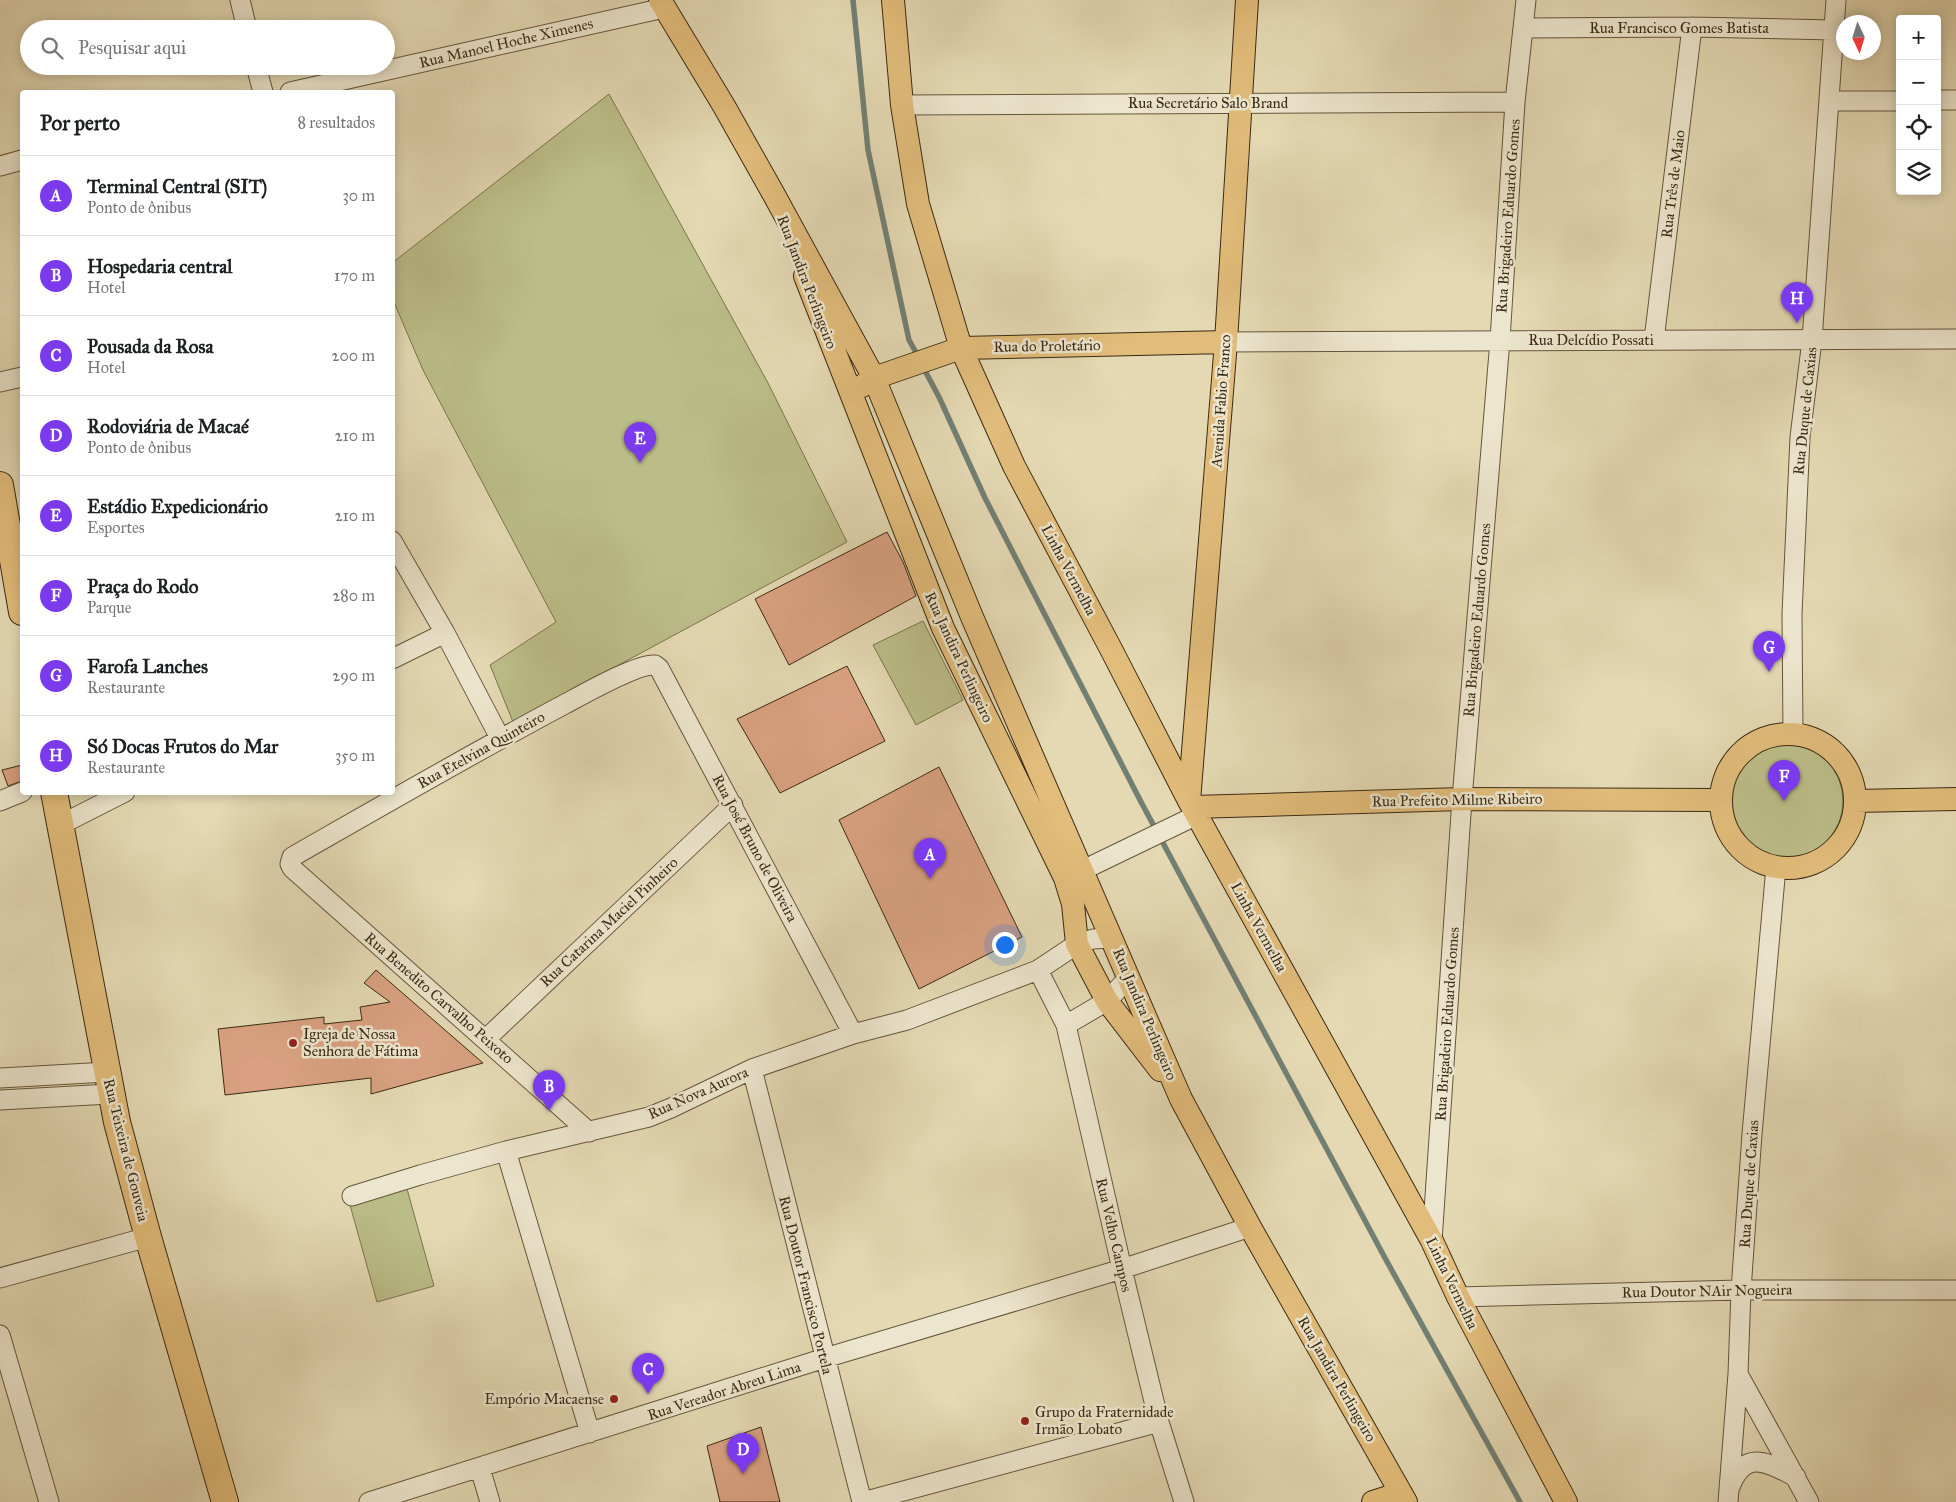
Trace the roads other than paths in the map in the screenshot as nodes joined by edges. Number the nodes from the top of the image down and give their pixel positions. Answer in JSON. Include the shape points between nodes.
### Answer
{"nodes":[{"id":1,"x":240,"y":0,"type":"edge"},
{"id":2,"x":893,"y":0,"type":"edge"},
{"id":3,"x":1247,"y":0,"type":"edge"},
{"id":4,"x":1526,"y":0,"type":"edge"},
{"id":5,"x":1836,"y":0,"type":"edge"},
{"id":6,"x":662,"y":4,"type":"edge"},
{"id":7,"x":245,"y":20,"type":"edge"},
{"id":8,"x":1692,"y":27,"type":"junction"},
{"id":9,"x":1524,"y":28,"type":"junction"},
{"id":10,"x":1834,"y":30,"type":"junction"},
{"id":11,"x":395,"y":67,"type":"edge"},
{"id":12,"x":258,"y":75,"type":"edge"},
{"id":13,"x":362,"y":75,"type":"edge"},
{"id":14,"x":262,"y":90,"type":"edge"},
{"id":15,"x":298,"y":90,"type":"edge"},
{"id":16,"x":1941,"y":100,"type":"edge"},
{"id":17,"x":1956,"y":100,"type":"edge"},
{"id":18,"x":1830,"y":101,"type":"junction"},
{"id":19,"x":1896,"y":101,"type":"edge"},
{"id":20,"x":1515,"y":102,"type":"junction"},
{"id":21,"x":1241,"y":103,"type":"junction"},
{"id":22,"x":902,"y":105,"type":"junction"},
{"id":23,"x":20,"y":161,"type":"edge"},
{"id":24,"x":0,"y":166,"type":"edge"},
{"id":25,"x":774,"y":193,"type":"junction"},
{"id":26,"x":1956,"y":339,"type":"edge"},
{"id":27,"x":1500,"y":340,"type":"junction"},
{"id":28,"x":1654,"y":340,"type":"junction"},
{"id":29,"x":1812,"y":340,"type":"junction"},
{"id":30,"x":1226,"y":342,"type":"junction"},
{"id":31,"x":956,"y":349,"type":"junction"},
{"id":32,"x":20,"y":377,"type":"edge"},
{"id":33,"x":874,"y":378,"type":"junction"},
{"id":34,"x":0,"y":382,"type":"edge"},
{"id":35,"x":853,"y":401,"type":"junction"},
{"id":36,"x":1,"y":492,"type":"edge"},
{"id":37,"x":395,"y":546,"type":"edge"},
{"id":38,"x":20,"y":601,"type":"edge"},
{"id":39,"x":972,"y":617,"type":"junction"},
{"id":40,"x":943,"y":628,"type":"junction"},
{"id":41,"x":445,"y":633,"type":"junction"},
{"id":42,"x":395,"y":658,"type":"edge"},
{"id":43,"x":655,"y":665,"type":"joint"},
{"id":44,"x":1154,"y":733,"type":"junction"},
{"id":45,"x":1793,"y":734,"type":"junction"},
{"id":46,"x":1194,"y":736,"type":"junction"},
{"id":47,"x":500,"y":738,"type":"junction"},
{"id":48,"x":20,"y":793,"type":"edge"},
{"id":49,"x":55,"y":795,"type":"edge"},
{"id":50,"x":119,"y":795,"type":"edge"},
{"id":51,"x":1462,"y":799,"type":"junction"},
{"id":52,"x":1956,"y":799,"type":"edge"},
{"id":53,"x":1720,"y":800,"type":"junction"},
{"id":54,"x":0,"y":801,"type":"edge"},
{"id":55,"x":1856,"y":801,"type":"junction"},
{"id":56,"x":733,"y":805,"type":"junction"},
{"id":57,"x":1193,"y":808,"type":"junction"},
{"id":58,"x":60,"y":825,"type":"junction"},
{"id":59,"x":290,"y":864,"type":"joint"},
{"id":60,"x":1776,"y":867,"type":"junction"},
{"id":61,"x":1083,"y":870,"type":"junction"},
{"id":62,"x":1112,"y":938,"type":"junction"},
{"id":63,"x":1077,"y":944,"type":"junction"},
{"id":64,"x":1038,"y":970,"type":"junction"},
{"id":65,"x":1129,"y":977,"type":"junction"},
{"id":66,"x":1107,"y":1001,"type":"junction"},
{"id":67,"x":1066,"y":1025,"type":"junction"},
{"id":68,"x":853,"y":1034,"type":"junction"},
{"id":69,"x":486,"y":1039,"type":"junction"},
{"id":70,"x":752,"y":1068,"type":"junction"},
{"id":71,"x":0,"y":1078,"type":"edge"},
{"id":72,"x":108,"y":1083,"type":"junction"},
{"id":73,"x":1181,"y":1098,"type":"junction"},
{"id":74,"x":0,"y":1100,"type":"edge"},
{"id":75,"x":589,"y":1132,"type":"junction"},
{"id":76,"x":506,"y":1152,"type":"junction"},
{"id":77,"x":352,"y":1196,"type":"dead end"},
{"id":78,"x":1250,"y":1227,"type":"junction"},
{"id":79,"x":148,"y":1237,"type":"junction"},
{"id":80,"x":1432,"y":1241,"type":"junction"},
{"id":81,"x":1122,"y":1269,"type":"junction"},
{"id":82,"x":0,"y":1278,"type":"edge"},
{"id":83,"x":1741,"y":1290,"type":"junction"},
{"id":84,"x":1956,"y":1290,"type":"edge"},
{"id":85,"x":1458,"y":1297,"type":"junction"},
{"id":86,"x":0,"y":1335,"type":"edge"},
{"id":87,"x":825,"y":1358,"type":"junction"},
{"id":88,"x":1738,"y":1374,"type":"junction"},
{"id":89,"x":1159,"y":1422,"type":"junction"},
{"id":90,"x":590,"y":1433,"type":"junction"},
{"id":91,"x":480,"y":1468,"type":"junction"},
{"id":92,"x":1796,"y":1477,"type":"junction"},
{"id":93,"x":1728,"y":1497,"type":"edge"},
{"id":94,"x":1404,"y":1498,"type":"edge"},
{"id":95,"x":49,"y":1502,"type":"edge"},
{"id":96,"x":225,"y":1502,"type":"edge"},
{"id":97,"x":369,"y":1502,"type":"edge"},
{"id":98,"x":490,"y":1502,"type":"edge"},
{"id":99,"x":862,"y":1502,"type":"edge"},
{"id":100,"x":1184,"y":1502,"type":"edge"},
{"id":101,"x":1373,"y":1502,"type":"edge"},
{"id":102,"x":1566,"y":1502,"type":"edge"},
{"id":103,"x":1809,"y":1502,"type":"edge"}],
"edges":[{"from":1,"to":7,"type":"street"},
{"from":2,"to":22,"type":"main road","name":"Linha Vermelha"},
{"from":3,"to":21,"type":"main road","name":"Avenida Fabio Franco"},
{"from":4,"to":9,"type":"street","name":"Rua Brigadeiro Eduardo Gomes"},
{"from":5,"to":10,"type":"street","name":"Rua Duque de Caxias"},
{"from":6,"to":11,"type":"street","name":"Rua Manoel Hoche Ximenes"},
{"from":6,"to":25,"type":"main road","name":"Rua Jandira Perlingeiro"},
{"from":8,"to":9,"type":"street","name":"Rua Francisco Gomes Batista"},
{"from":8,"to":10,"type":"street","name":"Rua Francisco Gomes Batista"},
{"from":8,"to":28,"type":"street","name":"Rua Três de Maio"},
{"from":9,"to":20,"type":"street","name":"Rua Brigadeiro Eduardo Gomes"},
{"from":10,"to":18,"type":"street","name":"Rua Duque de Caxias"},
{"from":12,"to":14,"type":"street"},
{"from":13,"to":15,"type":"street","name":"Rua Manoel Hoche Ximenes"},
{"from":16,"to":17,"type":"street"},
{"from":18,"to":19,"type":"street"},
{"from":18,"to":29,"type":"street","name":"Rua Duque de Caxias"},
{"from":20,"to":21,"type":"street","name":"Rua Secretário Salo Brand"},
{"from":20,"to":27,"type":"street","name":"Rua Brigadeiro Eduardo Gomes"},
{"from":21,"to":22,"type":"street","name":"Rua Secretário Salo Brand"},
{"from":21,"to":30,"type":"main road","name":"Avenida Fabio Franco"},
{"from":22,"to":31,"type":"main road","name":"Linha Vermelha","via":[[918,204]]},
{"from":23,"to":24,"type":"street"},
{"from":25,"to":33,"type":"main road","name":"Rua Jandira Perlingeiro"},
{"from":25,"to":35,"type":"main road","name":"Rua Jandira Perlingeiro"},
{"from":26,"to":29,"type":"street","name":"Rua Delcídio Possati"},
{"from":27,"to":28,"type":"street","name":"Rua Delcídio Possati"},
{"from":27,"to":30,"type":"street","name":"Rua Delcídio Possati"},
{"from":27,"to":51,"type":"street","name":"Rua Brigadeiro Eduardo Gomes"},
{"from":28,"to":29,"type":"street","name":"Rua Delcídio Possati"},
{"from":29,"to":45,"type":"street","name":"Rua Duque de Caxias","via":[[1800,437],[1794,548]]},
{"from":30,"to":31,"type":"main road","name":"Rua do Proletário"},
{"from":30,"to":46,"type":"main road","name":"Avenida Fabio Franco"},
{"from":31,"to":33,"type":"main road","name":"Rua do Proletário"},
{"from":31,"to":44,"type":"main road","name":"Linha Vermelha"},
{"from":32,"to":34,"type":"street"},
{"from":33,"to":35,"type":"main road","via":[[863,384]]},
{"from":33,"to":39,"type":"main road","name":"Rua Jandira Perlingeiro"},
{"from":35,"to":40,"type":"main road","name":"Rua Jandira Perlingeiro"},
{"from":36,"to":38,"type":"highway"},
{"from":37,"to":41,"type":"street"},
{"from":39,"to":40,"type":"main road","via":[[962,626]]},
{"from":39,"to":61,"type":"main road","name":"Rua Jandira Perlingeiro"},
{"from":40,"to":63,"type":"main road","name":"Rua Jandira Perlingeiro","via":[[1059,864],[1073,904]]},
{"from":41,"to":42,"type":"street"},
{"from":41,"to":47,"type":"street"},
{"from":43,"to":47,"type":"street","name":"Rua Etelvina Quinteiro","via":[[600,685]]},
{"from":43,"to":56,"type":"street","name":"Rua José Bruno de Oliveira"},
{"from":44,"to":46,"type":"main road","via":[[1174,741]]},
{"from":44,"to":57,"type":"main road","name":"Linha Vermelha"},
{"from":45,"to":53,"type":"main road","via":[[1777,734],[1748,746],[1728,770]]},
{"from":45,"to":55,"type":"main road","via":[[1807,736],[1832,750],[1850,773]]},
{"from":46,"to":57,"type":"main road","name":"Avenida Fabio Franco"},
{"from":47,"to":59,"type":"street","name":"Rua Etelvina Quinteiro","via":[[292,857]]},
{"from":48,"to":54,"type":"street"},
{"from":49,"to":58,"type":"highway","name":"Rua Teixeira de Gouveia"},
{"from":50,"to":58,"type":"street"},
{"from":51,"to":53,"type":"main road","name":"Rua Prefeito Milme Ribeiro"},
{"from":51,"to":57,"type":"main road","name":"Rua Prefeito Milme Ribeiro"},
{"from":51,"to":80,"type":"street","name":"Rua Brigadeiro Eduardo Gomes"},
{"from":52,"to":55,"type":"main road"},
{"from":53,"to":60,"type":"main road","via":[[1727,831],[1736,844],[1747,855]]},
{"from":55,"to":60,"type":"main road","via":[[1853,820],[1844,838],[1831,852],[1796,868]]},
{"from":56,"to":68,"type":"street","name":"Rua José Bruno de Oliveira"},
{"from":56,"to":69,"type":"street","name":"Rua Catarina Maciel Pinheiro"},
{"from":57,"to":61,"type":"street","via":[[1170,828]]},
{"from":57,"to":80,"type":"main road","name":"Linha Vermelha"},
{"from":58,"to":72,"type":"highway","name":"Rua Teixeira de Gouveia"},
{"from":59,"to":69,"type":"street","name":"Rua Benedito Carvalho Peixoto"},
{"from":60,"to":83,"type":"street","name":"Rua Duque de Caxias"},
{"from":61,"to":62,"type":"main road","name":"Rua Jandira Perlingeiro"},
{"from":62,"to":63,"type":"street"},
{"from":62,"to":65,"type":"main road","name":"Rua Jandira Perlingeiro"},
{"from":63,"to":64,"type":"street","name":"Rua Nova Aurora"},
{"from":63,"to":66,"type":"main road","name":"Rua Jandira Perlingeiro"},
{"from":64,"to":67,"type":"street","name":"Rua Velho Campos"},
{"from":64,"to":68,"type":"street","name":"Rua Nova Aurora","via":[[906,1020]]},
{"from":65,"to":66,"type":"street"},
{"from":65,"to":73,"type":"main road","name":"Rua Jandira Perlingeiro"},
{"from":66,"to":67,"type":"street"},
{"from":66,"to":73,"type":"main road","name":"Rua Jandira Perlingeiro"},
{"from":67,"to":81,"type":"street","name":"Rua Velho Campos"},
{"from":68,"to":70,"type":"street","name":"Rua Nova Aurora"},
{"from":69,"to":75,"type":"street","name":"Rua Benedito Carvalho Peixoto"},
{"from":70,"to":75,"type":"street","name":"Rua Nova Aurora","via":[[671,1108]]},
{"from":70,"to":87,"type":"street","name":"Rua Doutor Francisco Portela"},
{"from":71,"to":72,"type":"street"},
{"from":72,"to":74,"type":"street"},
{"from":72,"to":79,"type":"highway","name":"Rua Teixeira de Gouveia"},
{"from":73,"to":78,"type":"main road","name":"Rua Jandira Perlingeiro"},
{"from":75,"to":76,"type":"street","name":"Rua Nova Aurora"},
{"from":76,"to":77,"type":"street","name":"Rua Nova Aurora"},
{"from":76,"to":90,"type":"street"},
{"from":78,"to":81,"type":"street","name":"Rua Vereador Abreu Lima"},
{"from":78,"to":94,"type":"main road","name":"Rua Jandira Perlingeiro"},
{"from":79,"to":82,"type":"street"},
{"from":79,"to":96,"type":"highway","name":"Rua Teixeira de Gouveia"},
{"from":80,"to":85,"type":"main road","name":"Linha Vermelha"},
{"from":81,"to":87,"type":"street","name":"Rua Vereador Abreu Lima"},
{"from":81,"to":89,"type":"street","name":"Rua Velho Campos"},
{"from":83,"to":84,"type":"street","name":"Rua Doutor NAir Nogueira"},
{"from":83,"to":85,"type":"street","name":"Rua Doutor NAir Nogueira"},
{"from":83,"to":88,"type":"street","name":"Rua Duque de Caxias"},
{"from":85,"to":102,"type":"main road","name":"Linha Vermelha"},
{"from":86,"to":95,"type":"street"},
{"from":87,"to":90,"type":"street","name":"Rua Vereador Abreu Lima"},
{"from":87,"to":99,"type":"street","name":"Rua Doutor Francisco Portela"},
{"from":88,"to":92,"type":"street"},
{"from":88,"to":93,"type":"street","name":"Rua Duque de Caxias"},
{"from":89,"to":99,"type":"street"},
{"from":89,"to":100,"type":"street","name":"Rua Velho Campos"},
{"from":90,"to":91,"type":"street","name":"Rua Vereador Abreu Lima"},
{"from":91,"to":97,"type":"street","name":"Rua Vereador Abreu Lima"},
{"from":91,"to":98,"type":"street"},
{"from":92,"to":93,"type":"street","via":[[1758,1461],[1735,1474]]},
{"from":92,"to":103,"type":"street"},
{"from":94,"to":101,"type":"main road"}]}
